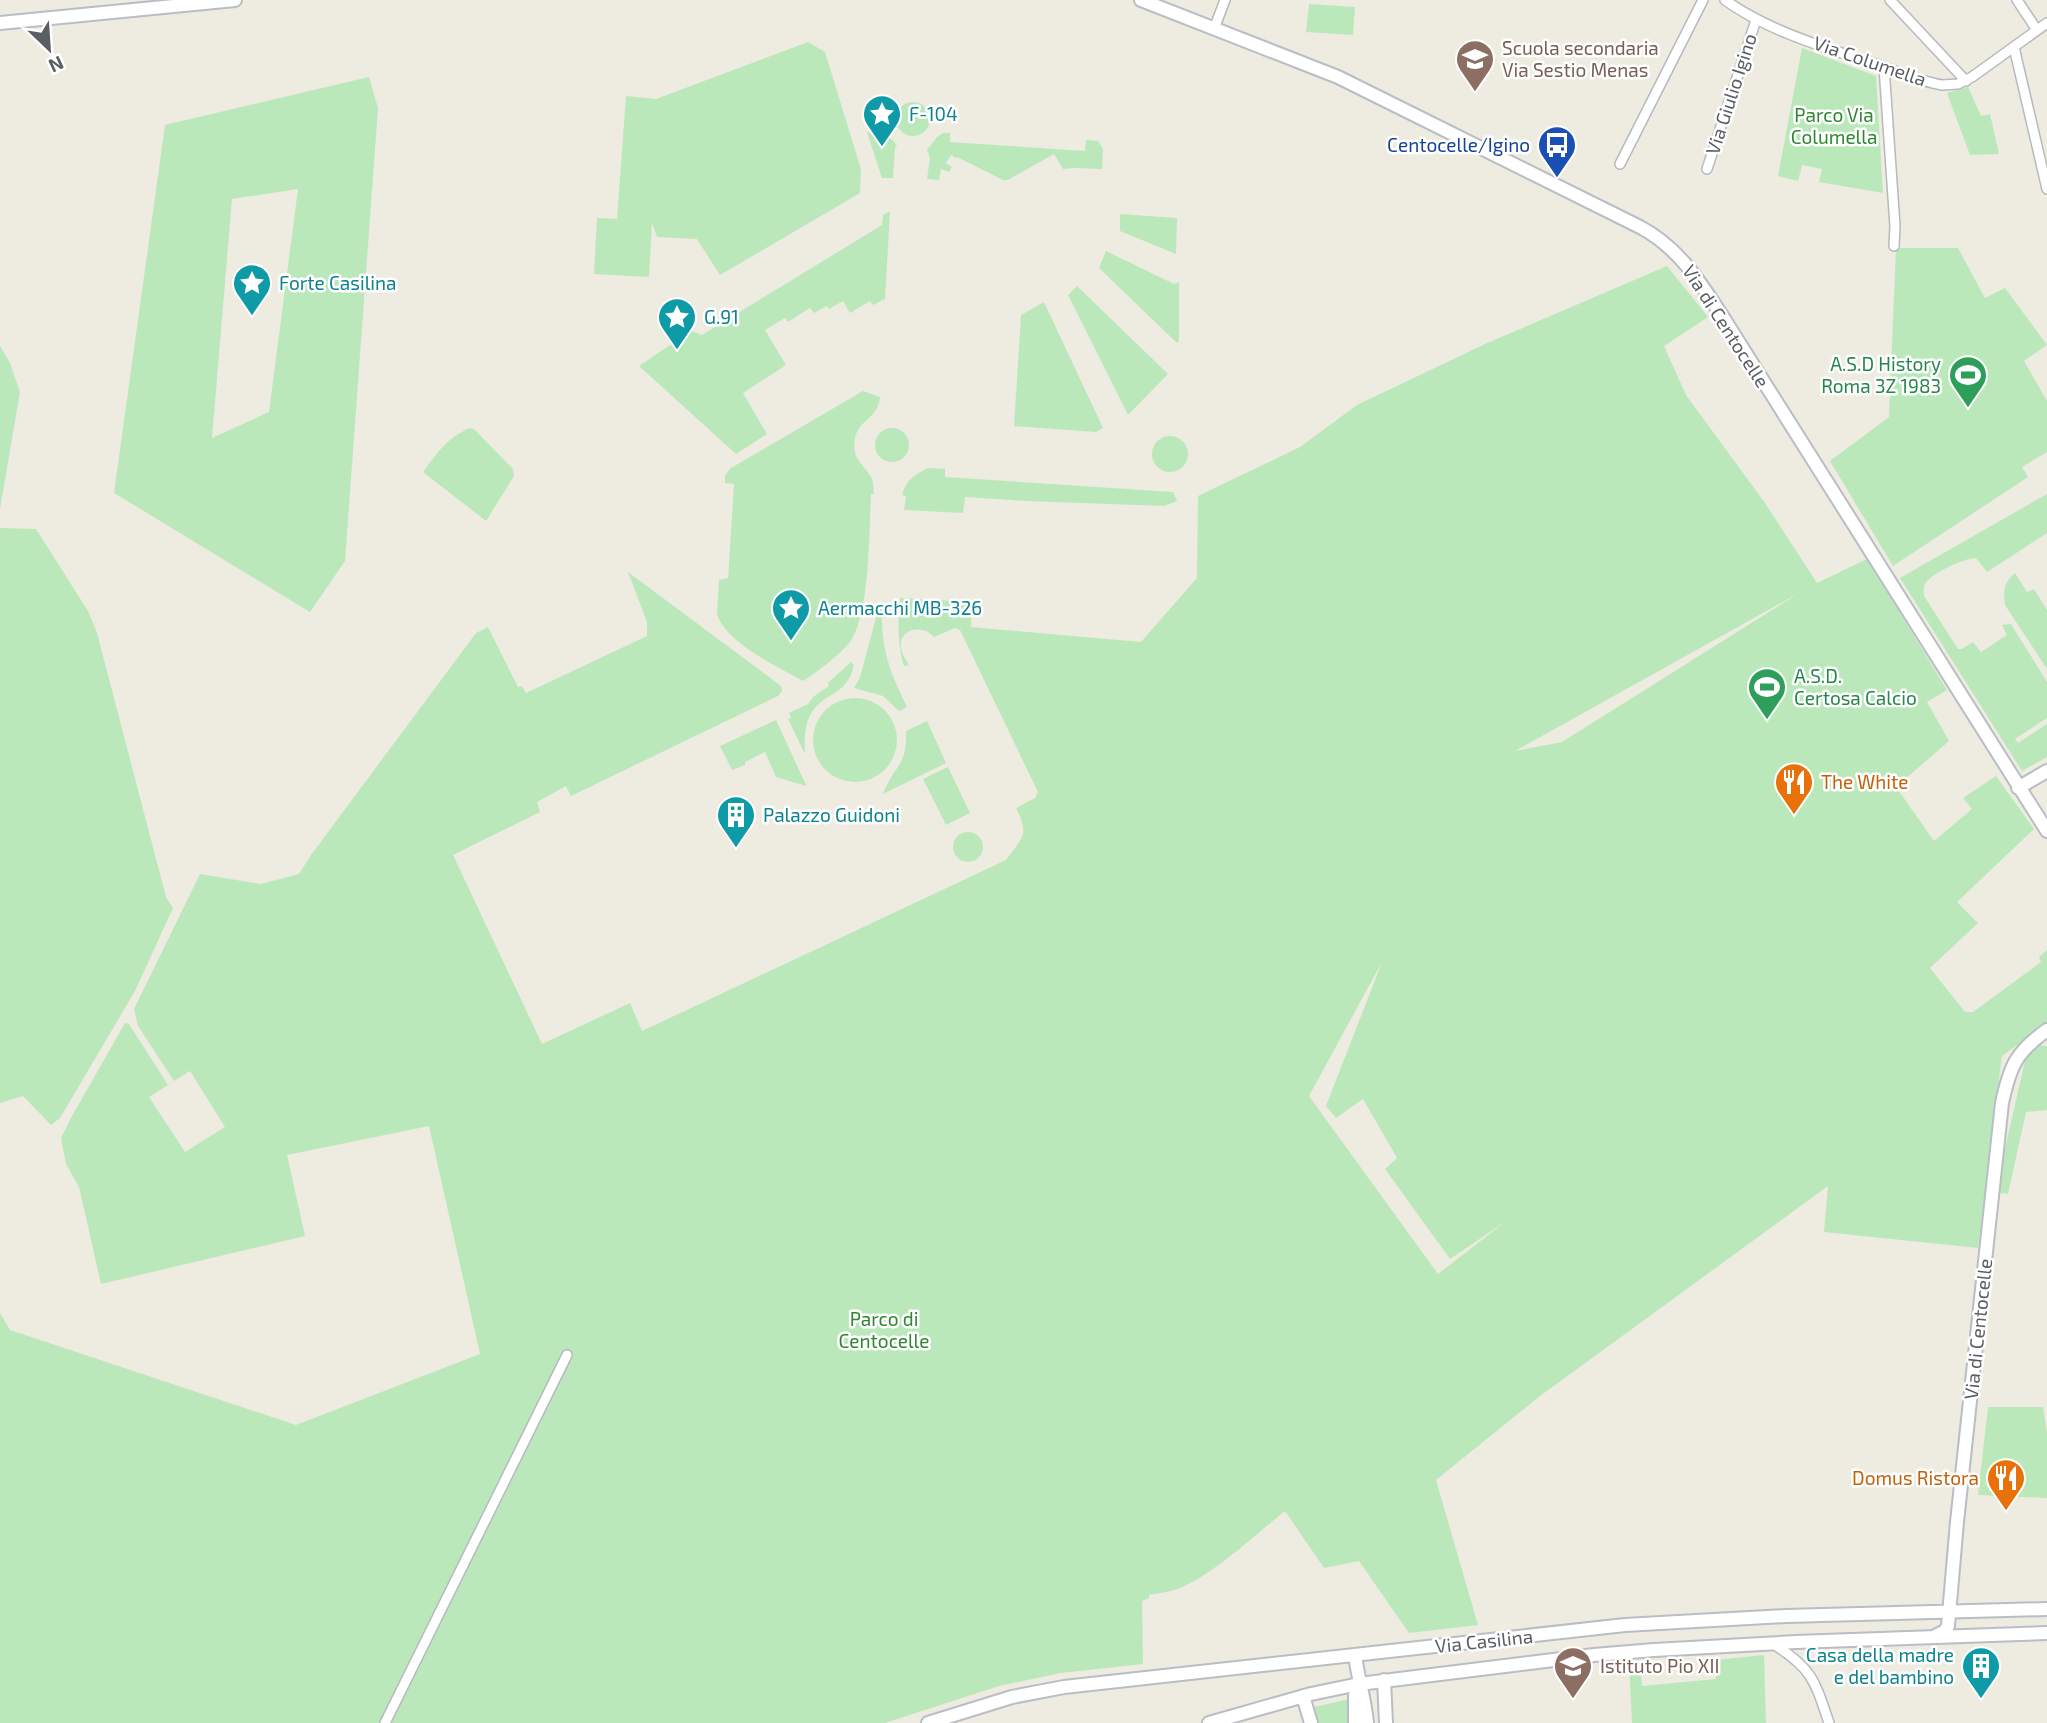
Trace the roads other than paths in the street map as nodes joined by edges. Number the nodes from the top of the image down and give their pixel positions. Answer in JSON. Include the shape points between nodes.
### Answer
{"nodes":[{"id":1,"x":228,"y":0,"type":"edge"},
{"id":2,"x":235,"y":0,"type":"edge"},
{"id":3,"x":1141,"y":0,"type":"edge"},
{"id":4,"x":1225,"y":0,"type":"edge"},
{"id":5,"x":1703,"y":0,"type":"edge"},
{"id":6,"x":1725,"y":0,"type":"edge"},
{"id":7,"x":1890,"y":0,"type":"edge"},
{"id":8,"x":2017,"y":0,"type":"edge"},
{"id":9,"x":208,"y":1,"type":"edge"},
{"id":10,"x":1756,"y":19,"type":"junction"},
{"id":11,"x":0,"y":23,"type":"edge"},
{"id":12,"x":2047,"y":23,"type":"edge"},
{"id":13,"x":1214,"y":29,"type":"junction"},
{"id":14,"x":2037,"y":30,"type":"junction"},
{"id":15,"x":2014,"y":47,"type":"junction"},
{"id":16,"x":1884,"y":67,"type":"junction"},
{"id":17,"x":1966,"y":80,"type":"junction"},
{"id":18,"x":1620,"y":164,"type":"dead end"},
{"id":19,"x":1707,"y":169,"type":"dead end"},
{"id":20,"x":2047,"y":189,"type":"edge"},
{"id":21,"x":1894,"y":246,"type":"dead end"},
{"id":22,"x":2047,"y":771,"type":"edge"},
{"id":23,"x":2018,"y":788,"type":"junction"},
{"id":24,"x":2047,"y":831,"type":"edge"},
{"id":25,"x":2047,"y":1030,"type":"edge"},
{"id":26,"x":567,"y":1354,"type":"dead end"},
{"id":27,"x":2047,"y":1609,"type":"edge"},
{"id":28,"x":1949,"y":1612,"type":"junction"},
{"id":29,"x":2047,"y":1633,"type":"edge"},
{"id":30,"x":1935,"y":1636,"type":"junction"},
{"id":31,"x":1771,"y":1643,"type":"junction"},
{"id":32,"x":1355,"y":1655,"type":"junction"},
{"id":33,"x":1384,"y":1680,"type":"junction"},
{"id":34,"x":1359,"y":1684,"type":"junction"},
{"id":35,"x":1303,"y":1696,"type":"junction"},
{"id":36,"x":385,"y":1723,"type":"edge"},
{"id":37,"x":928,"y":1723,"type":"edge"},
{"id":38,"x":1209,"y":1723,"type":"edge"},
{"id":39,"x":1311,"y":1723,"type":"edge"},
{"id":40,"x":1355,"y":1723,"type":"edge"},
{"id":41,"x":1367,"y":1723,"type":"edge"},
{"id":42,"x":1386,"y":1723,"type":"edge"},
{"id":43,"x":1829,"y":1723,"type":"edge"}],
"edges":[{"from":1,"to":2,"type":"street"},
{"from":1,"to":9,"type":"street"},
{"from":3,"to":13,"type":"street","name":"Via di Centocelle"},
{"from":4,"to":13,"type":"street"},
{"from":5,"to":18,"type":"street"},
{"from":6,"to":10,"type":"street","name":"Via Columella"},
{"from":7,"to":17,"type":"street"},
{"from":8,"to":14,"type":"street"},
{"from":9,"to":11,"type":"street"},
{"from":10,"to":16,"type":"street","name":"Via Columella"},
{"from":10,"to":19,"type":"street","name":"Via Giulio Igino"},
{"from":12,"to":14,"type":"street"},
{"from":13,"to":23,"type":"street","name":"Via di Centocelle","via":[[1338,77],[1640,227],[1672,249],[1726,321]]},
{"from":14,"to":15,"type":"street"},
{"from":15,"to":17,"type":"street"},
{"from":15,"to":20,"type":"street"},
{"from":16,"to":17,"type":"street","name":"Via Columella","via":[[1934,83],[1953,85]]},
{"from":16,"to":21,"type":"street"},
{"from":22,"to":23,"type":"street"},
{"from":23,"to":24,"type":"street","name":"Via di Centocelle"},
{"from":25,"to":28,"type":"street","name":"Via di Centocelle","via":[[2020,1054],[2002,1103]]},
{"from":26,"to":36,"type":"street"},
{"from":27,"to":28,"type":"street","name":"Via Casilina"},
{"from":28,"to":30,"type":"street","name":"Via di Centocelle","via":[[1948,1628]]},
{"from":28,"to":32,"type":"street","name":"Via Casilina","via":[[1686,1621]]},
{"from":29,"to":30,"type":"street","name":"Via Casilina"},
{"from":30,"to":31,"type":"street","name":"Via Casilina"},
{"from":31,"to":33,"type":"street","name":"Via Casilina","via":[[1617,1653]]},
{"from":31,"to":43,"type":"street","via":[[1807,1671]]},
{"from":32,"to":34,"type":"street"},
{"from":32,"to":37,"type":"street","name":"Via Casilina","via":[[1054,1688]]},
{"from":33,"to":34,"type":"street","name":"Via Casilina"},
{"from":33,"to":42,"type":"street"},
{"from":34,"to":35,"type":"street","name":"Via Casilina"},
{"from":34,"to":40,"type":"street"},
{"from":34,"to":41,"type":"street"},
{"from":35,"to":38,"type":"street","name":"Via Casilina"},
{"from":35,"to":39,"type":"street"}]}
